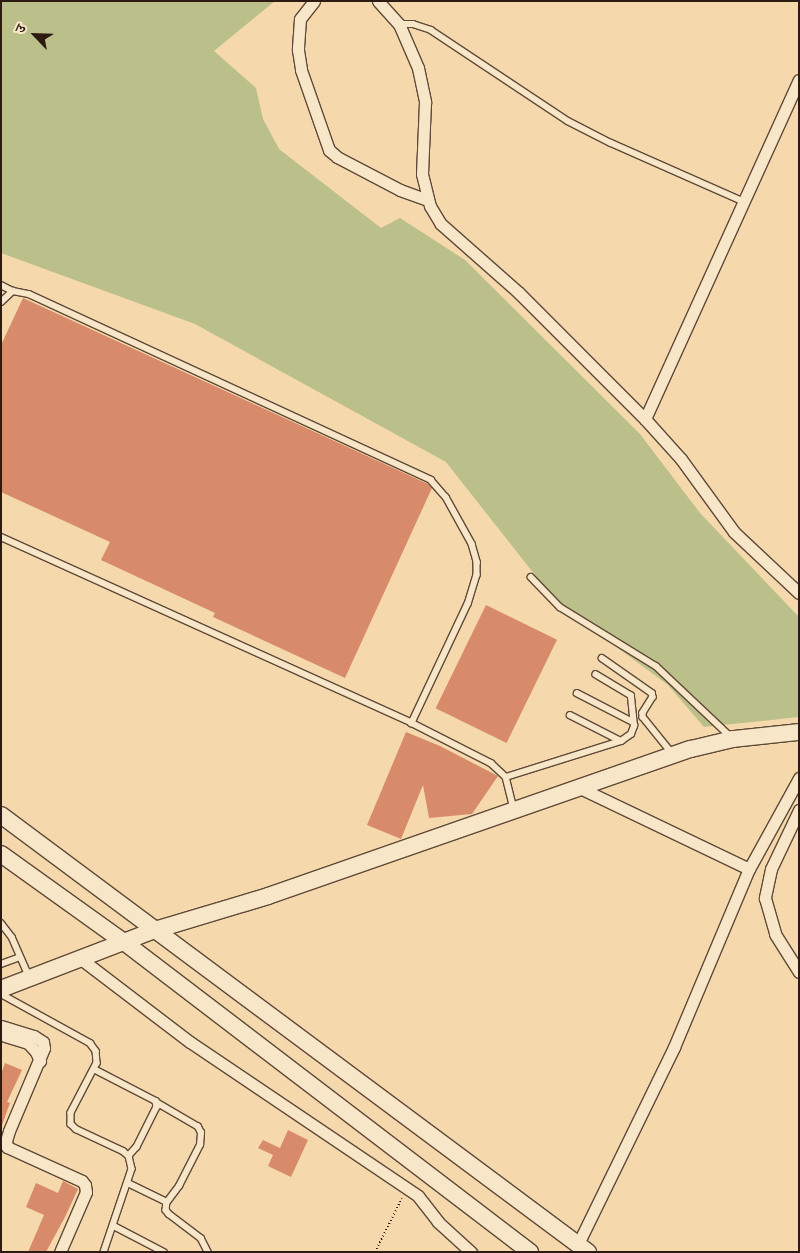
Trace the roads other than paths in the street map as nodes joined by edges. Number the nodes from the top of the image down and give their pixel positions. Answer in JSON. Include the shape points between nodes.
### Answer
{"nodes":[{"id":1,"x":314,"y":1,"type":"edge"},
{"id":2,"x":378,"y":1,"type":"edge"},
{"id":3,"x":399,"y":24,"type":"junction"},
{"id":4,"x":799,"y":80,"type":"edge"},
{"id":5,"x":428,"y":200,"type":"junction"},
{"id":6,"x":745,"y":202,"type":"junction"},
{"id":7,"x":1,"y":285,"type":"edge"},
{"id":8,"x":13,"y":291,"type":"junction"},
{"id":9,"x":1,"y":302,"type":"edge"},
{"id":10,"x":646,"y":419,"type":"junction"},
{"id":11,"x":1,"y":537,"type":"edge"},
{"id":12,"x":531,"y":577,"type":"dead end"},
{"id":13,"x":799,"y":593,"type":"edge"},
{"id":14,"x":602,"y":658,"type":"dead end"},
{"id":15,"x":596,"y":675,"type":"dead end"},
{"id":16,"x":577,"y":693,"type":"dead end"},
{"id":17,"x":570,"y":715,"type":"dead end"},
{"id":18,"x":633,"y":722,"type":"junction"},
{"id":19,"x":412,"y":723,"type":"junction"},
{"id":20,"x":799,"y":732,"type":"edge"},
{"id":21,"x":733,"y":739,"type":"junction"},
{"id":22,"x":621,"y":741,"type":"junction"},
{"id":23,"x":673,"y":755,"type":"junction"},
{"id":24,"x":506,"y":777,"type":"junction"},
{"id":25,"x":799,"y":778,"type":"edge"},
{"id":26,"x":580,"y":788,"type":"junction"},
{"id":27,"x":515,"y":810,"type":"junction"},
{"id":28,"x":799,"y":810,"type":"edge"},
{"id":29,"x":1,"y":814,"type":"edge"},
{"id":30,"x":1,"y":854,"type":"edge"},
{"id":31,"x":749,"y":869,"type":"junction"},
{"id":32,"x":1,"y":923,"type":"edge"},
{"id":33,"x":154,"y":930,"type":"junction"},
{"id":34,"x":124,"y":942,"type":"junction"},
{"id":35,"x":20,"y":957,"type":"junction"},
{"id":36,"x":81,"y":959,"type":"junction"},
{"id":37,"x":1,"y":964,"type":"edge"},
{"id":38,"x":799,"y":972,"type":"edge"},
{"id":39,"x":30,"y":978,"type":"junction"},
{"id":40,"x":1,"y":989,"type":"edge"},
{"id":41,"x":1,"y":994,"type":"edge"},
{"id":42,"x":3,"y":1031,"type":"edge"},
{"id":43,"x":94,"y":1069,"type":"junction"},
{"id":44,"x":157,"y":1103,"type":"junction"},
{"id":45,"x":4,"y":1149,"type":"edge"},
{"id":46,"x":129,"y":1156,"type":"junction"},
{"id":47,"x":128,"y":1183,"type":"junction"},
{"id":48,"x":167,"y":1202,"type":"junction"},
{"id":49,"x":114,"y":1226,"type":"junction"},
{"id":50,"x":583,"y":1248,"type":"edge"},
{"id":51,"x":60,"y":1252,"type":"edge"},
{"id":52,"x":104,"y":1252,"type":"edge"},
{"id":53,"x":164,"y":1252,"type":"edge"},
{"id":54,"x":208,"y":1252,"type":"edge"},
{"id":55,"x":471,"y":1252,"type":"edge"},
{"id":56,"x":530,"y":1252,"type":"edge"}],
"edges":[{"from":1,"to":5,"type":"street","via":[[300,19],[298,50],[301,70],[329,150],[400,190]]},
{"from":2,"to":3,"type":"street"},
{"from":3,"to":5,"type":"street","via":[[423,87],[422,174]]},
{"from":3,"to":6,"type":"lane","via":[[432,30],[568,121]]},
{"from":4,"to":6,"type":"street"},
{"from":5,"to":10,"type":"street","via":[[441,224],[518,292]]},
{"from":6,"to":10,"type":"street"},
{"from":7,"to":8,"type":"lane"},
{"from":8,"to":9,"type":"lane"},
{"from":8,"to":19,"type":"lane","via":[[38,298],[413,470],[437,486],[472,544],[477,575],[468,604]]},
{"from":10,"to":13,"type":"street","via":[[687,466],[734,532]]},
{"from":11,"to":19,"type":"lane"},
{"from":12,"to":21,"type":"lane","via":[[560,607],[656,666]]},
{"from":14,"to":23,"type":"lane","via":[[652,693],[643,718]]},
{"from":15,"to":18,"type":"lane","via":[[631,696]]},
{"from":16,"to":18,"type":"lane"},
{"from":17,"to":22,"type":"lane"},
{"from":18,"to":22,"type":"lane","via":[[631,734]]},
{"from":19,"to":24,"type":"lane","via":[[491,763]]},
{"from":20,"to":21,"type":"street"},
{"from":21,"to":23,"type":"street"},
{"from":22,"to":24,"type":"lane"},
{"from":23,"to":26,"type":"street"},
{"from":24,"to":27,"type":"lane"},
{"from":25,"to":31,"type":"street"},
{"from":26,"to":27,"type":"street"},
{"from":26,"to":31,"type":"street"},
{"from":27,"to":33,"type":"street","via":[[268,896]]},
{"from":28,"to":38,"type":"street","via":[[770,869],[766,898],[776,934]]},
{"from":29,"to":33,"type":"street"},
{"from":30,"to":34,"type":"street"},
{"from":31,"to":50,"type":"street","via":[[674,1047]]},
{"from":32,"to":35,"type":"lane","via":[[8,930]]},
{"from":33,"to":34,"type":"street"},
{"from":33,"to":50,"type":"street"},
{"from":34,"to":36,"type":"street"},
{"from":34,"to":56,"type":"street"},
{"from":35,"to":37,"type":"lane"},
{"from":35,"to":39,"type":"lane"},
{"from":36,"to":39,"type":"street"},
{"from":36,"to":55,"type":"street","via":[[183,1037],[418,1196],[438,1222]]},
{"from":39,"to":40,"type":"street"},
{"from":41,"to":43,"type":"lane","via":[[90,1043],[98,1057]]},
{"from":42,"to":45,"type":"street","via":[[24,1032],[43,1042],[44,1048]]},
{"from":43,"to":44,"type":"lane","via":[[155,1099]]},
{"from":43,"to":46,"type":"lane","via":[[71,1113],[71,1124]]},
{"from":44,"to":46,"type":"lane","via":[[137,1147]]},
{"from":44,"to":48,"type":"lane","via":[[191,1122],[201,1133],[200,1145]]},
{"from":45,"to":51,"type":"street","via":[[76,1178],[85,1185],[86,1192]]},
{"from":46,"to":47,"type":"lane","via":[[132,1169]]},
{"from":47,"to":48,"type":"lane"},
{"from":47,"to":49,"type":"lane"},
{"from":48,"to":54,"type":"lane","via":[[169,1214],[201,1238]]},
{"from":49,"to":52,"type":"lane"},
{"from":49,"to":53,"type":"lane"}]}
